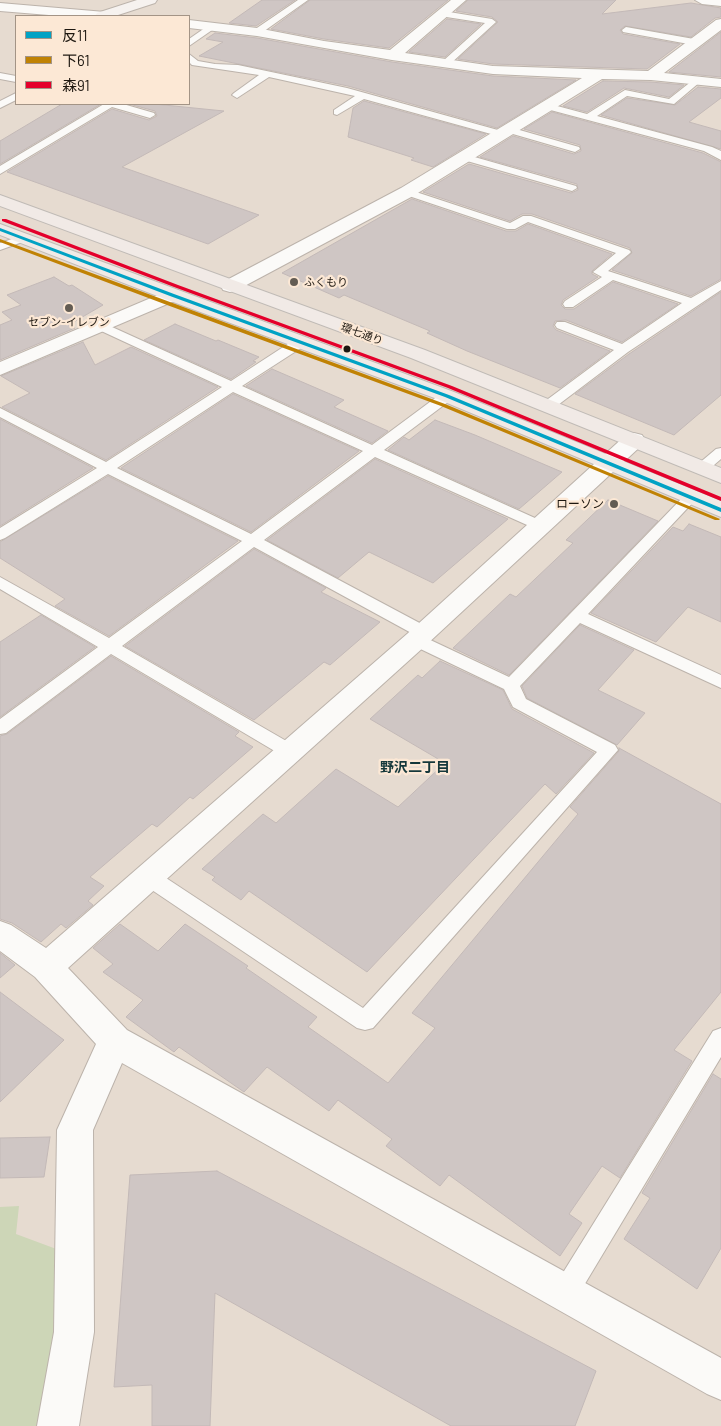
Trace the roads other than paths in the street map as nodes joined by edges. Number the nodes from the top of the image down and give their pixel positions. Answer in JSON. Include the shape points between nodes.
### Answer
{"nodes":[{"id":1,"x":150,"y":0,"type":"edge"},
{"id":2,"x":304,"y":0,"type":"edge"},
{"id":3,"x":459,"y":0,"type":"edge"},
{"id":4,"x":702,"y":0,"type":"edge"},
{"id":5,"x":721,"y":2,"type":"edge"},
{"id":6,"x":0,"y":8,"type":"edge"},
{"id":7,"x":24,"y":10,"type":"junction"},
{"id":8,"x":443,"y":14,"type":"junction"},
{"id":9,"x":16,"y":15,"type":"edge"},
{"id":10,"x":74,"y":15,"type":"edge"},
{"id":11,"x":106,"y":15,"type":"edge"},
{"id":12,"x":15,"y":16,"type":"edge"},
{"id":13,"x":8,"y":20,"type":"dead end"},
{"id":14,"x":721,"y":23,"type":"edge"},
{"id":15,"x":190,"y":24,"type":"edge"},
{"id":16,"x":212,"y":26,"type":"junction"},
{"id":17,"x":626,"y":30,"type":"dead end"},
{"id":18,"x":257,"y":32,"type":"junction"},
{"id":19,"x":190,"y":42,"type":"edge"},
{"id":20,"x":694,"y":42,"type":"junction"},
{"id":21,"x":392,"y":56,"type":"junction"},
{"id":22,"x":190,"y":58,"type":"edge"},
{"id":23,"x":446,"y":63,"type":"junction"},
{"id":24,"x":266,"y":74,"type":"junction"},
{"id":25,"x":599,"y":74,"type":"junction"},
{"id":26,"x":0,"y":76,"type":"edge"},
{"id":27,"x":651,"y":76,"type":"junction"},
{"id":28,"x":15,"y":79,"type":"edge"},
{"id":29,"x":697,"y":80,"type":"junction"},
{"id":30,"x":721,"y":83,"type":"edge"},
{"id":31,"x":237,"y":94,"type":"dead end"},
{"id":32,"x":363,"y":95,"type":"junction"},
{"id":33,"x":15,"y":97,"type":"edge"},
{"id":34,"x":0,"y":105,"type":"edge"},
{"id":35,"x":109,"y":105,"type":"edge"},
{"id":36,"x":115,"y":105,"type":"edge"},
{"id":37,"x":546,"y":106,"type":"junction"},
{"id":38,"x":337,"y":112,"type":"dead end"},
{"id":39,"x":150,"y":115,"type":"dead end"},
{"id":40,"x":590,"y":117,"type":"junction"},
{"id":41,"x":505,"y":132,"type":"junction"},
{"id":42,"x":575,"y":149,"type":"dead end"},
{"id":43,"x":720,"y":154,"type":"edge"},
{"id":44,"x":464,"y":157,"type":"junction"},
{"id":45,"x":0,"y":170,"type":"edge"},
{"id":46,"x":572,"y":188,"type":"dead end"},
{"id":47,"x":406,"y":192,"type":"junction"},
{"id":48,"x":0,"y":200,"type":"edge"},
{"id":49,"x":0,"y":229,"type":"edge"},
{"id":50,"x":24,"y":238,"type":"junction"},
{"id":51,"x":0,"y":247,"type":"edge"},
{"id":52,"x":610,"y":277,"type":"junction"},
{"id":53,"x":721,"y":285,"type":"edge"},
{"id":54,"x":230,"y":286,"type":"junction"},
{"id":55,"x":172,"y":295,"type":"junction"},
{"id":56,"x":692,"y":302,"type":"junction"},
{"id":57,"x":569,"y":304,"type":"dead end"},
{"id":58,"x":561,"y":325,"type":"dead end"},
{"id":59,"x":101,"y":326,"type":"junction"},
{"id":60,"x":299,"y":343,"type":"junction"},
{"id":61,"x":623,"y":349,"type":"junction"},
{"id":62,"x":0,"y":369,"type":"edge"},
{"id":63,"x":232,"y":387,"type":"junction"},
{"id":64,"x":446,"y":396,"type":"junction"},
{"id":65,"x":549,"y":405,"type":"junction"},
{"id":66,"x":0,"y":412,"type":"edge"},
{"id":67,"x":634,"y":440,"type":"junction"},
{"id":68,"x":374,"y":452,"type":"junction"},
{"id":69,"x":721,"y":452,"type":"edge"},
{"id":70,"x":608,"y":463,"type":"junction"},
{"id":71,"x":107,"y":468,"type":"junction"},
{"id":72,"x":702,"y":468,"type":"junction"},
{"id":73,"x":721,"y":476,"type":"edge"},
{"id":74,"x":691,"y":497,"type":"junction"},
{"id":75,"x":721,"y":510,"type":"edge"},
{"id":76,"x":541,"y":526,"type":"junction"},
{"id":77,"x":0,"y":535,"type":"edge"},
{"id":78,"x":254,"y":541,"type":"junction"},
{"id":79,"x":0,"y":582,"type":"edge"},
{"id":80,"x":579,"y":616,"type":"junction"},
{"id":81,"x":420,"y":636,"type":"junction"},
{"id":82,"x":112,"y":647,"type":"junction"},
{"id":83,"x":721,"y":682,"type":"edge"},
{"id":84,"x":511,"y":685,"type":"junction"},
{"id":85,"x":0,"y":728,"type":"edge"},
{"id":86,"x":289,"y":751,"type":"junction"},
{"id":87,"x":150,"y":878,"type":"junction"},
{"id":88,"x":0,"y":934,"type":"edge"},
{"id":89,"x":47,"y":967,"type":"junction"},
{"id":90,"x":721,"y":1038,"type":"edge"},
{"id":91,"x":115,"y":1041,"type":"junction"},
{"id":92,"x":566,"y":1293,"type":"junction"},
{"id":93,"x":721,"y":1380,"type":"edge"},
{"id":94,"x":58,"y":1426,"type":"edge"}],
"edges":[{"from":1,"to":11,"type":"street"},
{"from":2,"to":18,"type":"lane"},
{"from":3,"to":8,"type":"street"},
{"from":4,"to":5,"type":"street"},
{"from":6,"to":7,"type":"street"},
{"from":7,"to":9,"type":"street"},
{"from":7,"to":10,"type":"street"},
{"from":8,"to":21,"type":"street"},
{"from":8,"to":23,"type":"lane","via":[[492,22]]},
{"from":12,"to":13,"type":"street"},
{"from":14,"to":20,"type":"street"},
{"from":15,"to":16,"type":"street"},
{"from":16,"to":18,"type":"street"},
{"from":16,"to":19,"type":"lane"},
{"from":17,"to":20,"type":"lane"},
{"from":18,"to":21,"type":"street"},
{"from":20,"to":27,"type":"street"},
{"from":21,"to":23,"type":"street"},
{"from":22,"to":24,"type":"lane","via":[[195,63]]},
{"from":23,"to":25,"type":"street","via":[[493,70]]},
{"from":24,"to":31,"type":"lane"},
{"from":24,"to":32,"type":"lane"},
{"from":25,"to":27,"type":"street"},
{"from":25,"to":37,"type":"street"},
{"from":26,"to":28,"type":"lane"},
{"from":27,"to":29,"type":"street"},
{"from":29,"to":30,"type":"street"},
{"from":29,"to":40,"type":"lane","via":[[671,102],[625,93]]},
{"from":32,"to":38,"type":"lane"},
{"from":32,"to":41,"type":"lane"},
{"from":33,"to":34,"type":"lane"},
{"from":35,"to":45,"type":"lane"},
{"from":36,"to":39,"type":"lane"},
{"from":37,"to":40,"type":"lane"},
{"from":37,"to":41,"type":"street"},
{"from":40,"to":43,"type":"lane"},
{"from":41,"to":42,"type":"lane"},
{"from":41,"to":44,"type":"street"},
{"from":44,"to":46,"type":"lane"},
{"from":44,"to":47,"type":"street"},
{"from":47,"to":52,"type":"lane","via":[[512,227],[527,218],[625,252],[599,272]]},
{"from":47,"to":54,"type":"street"},
{"from":48,"to":54,"type":"main road","name":"環七通り"},
{"from":49,"to":50,"type":"main road"},
{"from":50,"to":51,"type":"lane"},
{"from":50,"to":55,"type":"main road"},
{"from":52,"to":56,"type":"lane"},
{"from":52,"to":57,"type":"lane"},
{"from":53,"to":56,"type":"lane"},
{"from":54,"to":65,"type":"main road","name":"環七通り"},
{"from":55,"to":59,"type":"street"},
{"from":55,"to":60,"type":"main road"},
{"from":56,"to":61,"type":"lane"},
{"from":58,"to":61,"type":"lane"},
{"from":59,"to":62,"type":"street"},
{"from":59,"to":63,"type":"lane"},
{"from":60,"to":63,"type":"lane"},
{"from":60,"to":64,"type":"main road"},
{"from":61,"to":65,"type":"lane"},
{"from":63,"to":68,"type":"lane"},
{"from":63,"to":71,"type":"lane"},
{"from":64,"to":68,"type":"lane"},
{"from":64,"to":70,"type":"main road"},
{"from":65,"to":67,"type":"main road","name":"環七通り"},
{"from":66,"to":71,"type":"lane"},
{"from":67,"to":70,"type":"street"},
{"from":67,"to":72,"type":"main road","name":"環七通り"},
{"from":68,"to":76,"type":"lane"},
{"from":68,"to":78,"type":"lane"},
{"from":69,"to":72,"type":"lane"},
{"from":70,"to":74,"type":"main road"},
{"from":70,"to":76,"type":"street"},
{"from":71,"to":77,"type":"lane"},
{"from":71,"to":78,"type":"lane"},
{"from":72,"to":73,"type":"main road","name":"環七通り"},
{"from":74,"to":75,"type":"main road"},
{"from":74,"to":80,"type":"lane"},
{"from":76,"to":81,"type":"street"},
{"from":78,"to":81,"type":"lane"},
{"from":78,"to":82,"type":"lane"},
{"from":79,"to":82,"type":"lane"},
{"from":80,"to":83,"type":"lane"},
{"from":80,"to":84,"type":"lane"},
{"from":81,"to":84,"type":"lane"},
{"from":81,"to":86,"type":"street"},
{"from":82,"to":85,"type":"lane"},
{"from":82,"to":86,"type":"lane"},
{"from":84,"to":87,"type":"lane","via":[[519,703],[609,750],[365,1021]]},
{"from":86,"to":87,"type":"street"},
{"from":87,"to":89,"type":"street"},
{"from":88,"to":89,"type":"street"},
{"from":89,"to":91,"type":"street"},
{"from":90,"to":92,"type":"lane"},
{"from":91,"to":92,"type":"street"},
{"from":91,"to":94,"type":"street","via":[[75,1130],[74,1332]]},
{"from":92,"to":93,"type":"street"}]}
